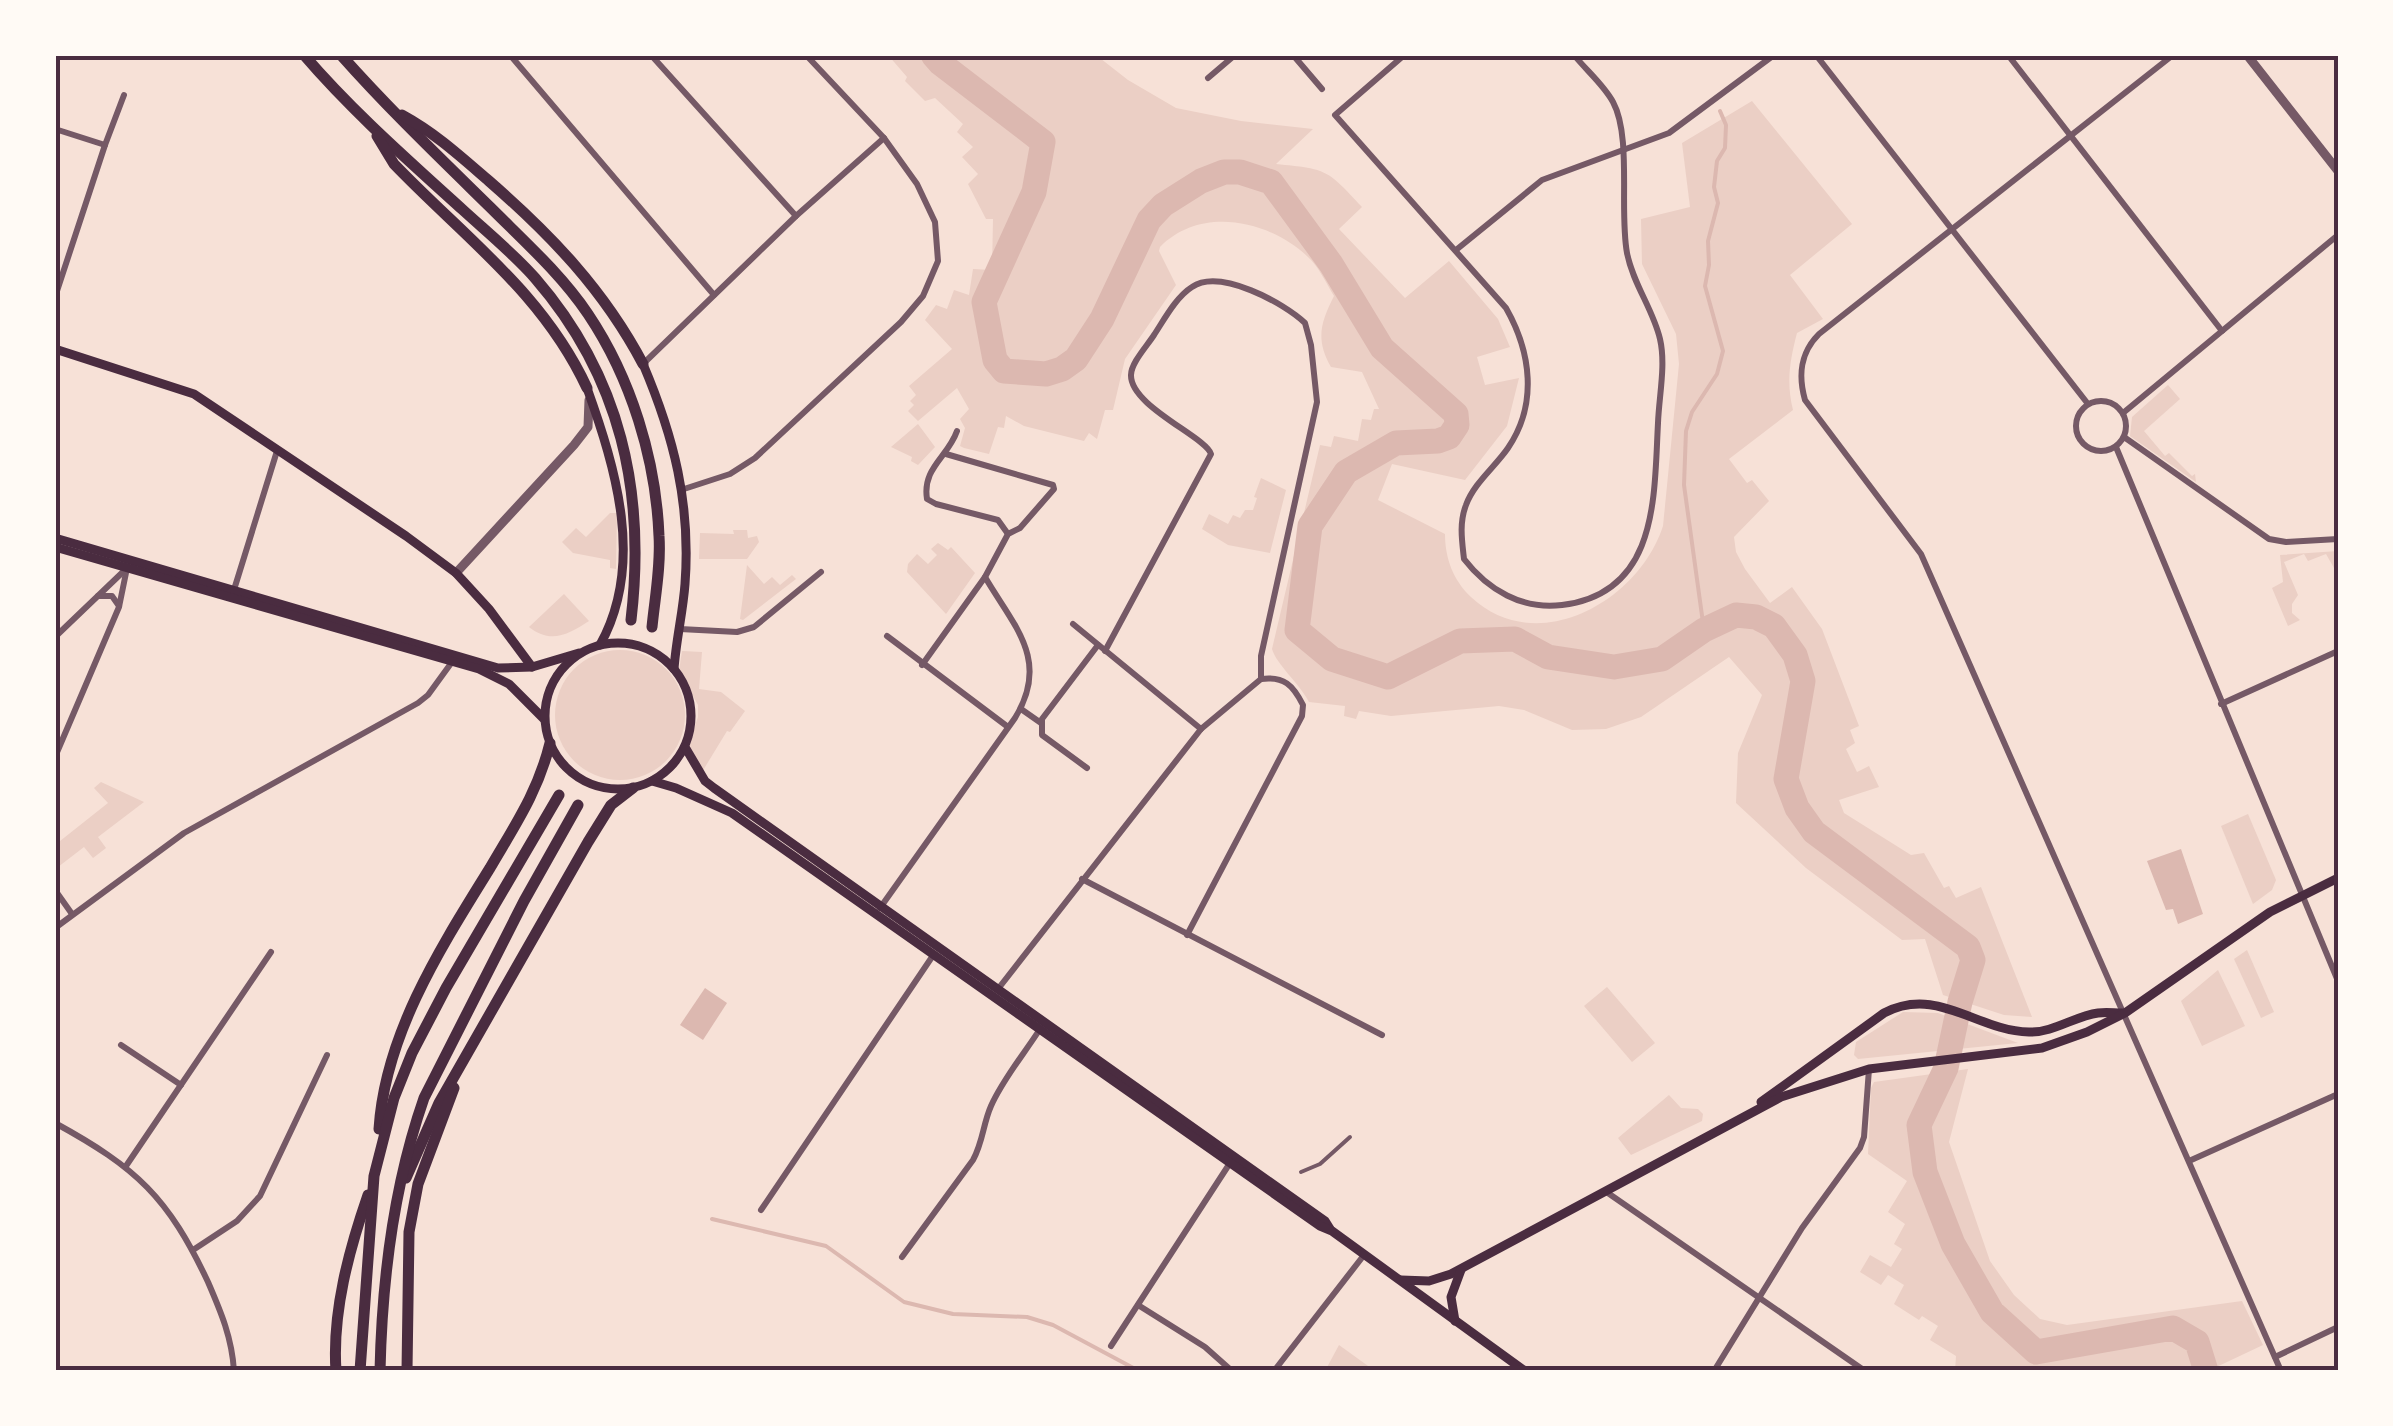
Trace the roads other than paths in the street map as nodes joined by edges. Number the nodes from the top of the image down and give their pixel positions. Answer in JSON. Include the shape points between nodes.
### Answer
{"nodes":[{"id":1,"x":304,"y":55,"type":"edge"},
{"id":2,"x":341,"y":55,"type":"edge"},
{"id":3,"x":510,"y":55,"type":"edge"},
{"id":4,"x":651,"y":55,"type":"edge"},
{"id":5,"x":806,"y":55,"type":"edge"},
{"id":6,"x":1235,"y":55,"type":"edge"},
{"id":7,"x":1293,"y":55,"type":"edge"},
{"id":8,"x":1574,"y":55,"type":"edge"},
{"id":9,"x":1774,"y":55,"type":"edge"},
{"id":10,"x":1816,"y":55,"type":"edge"},
{"id":11,"x":2008,"y":55,"type":"edge"},
{"id":12,"x":2173,"y":55,"type":"edge"},
{"id":13,"x":2247,"y":55,"type":"edge"},
{"id":14,"x":1402,"y":56,"type":"edge"},
{"id":15,"x":1208,"y":78,"type":"dead end"},
{"id":16,"x":1322,"y":89,"type":"dead end"},
{"id":17,"x":124,"y":95,"type":"dead end"},
{"id":18,"x":389,"y":108,"type":"junction"},
{"id":19,"x":369,"y":124,"type":"junction"},
{"id":20,"x":55,"y":130,"type":"edge"},
{"id":21,"x":2071,"y":137,"type":"junction"},
{"id":22,"x":884,"y":138,"type":"junction"},
{"id":23,"x":104,"y":145,"type":"junction"},
{"id":24,"x":1622,"y":152,"type":"junction"},
{"id":25,"x":2338,"y":171,"type":"edge"},
{"id":26,"x":796,"y":216,"type":"junction"},
{"id":27,"x":1953,"y":232,"type":"junction"},
{"id":28,"x":2338,"y":236,"type":"edge"},
{"id":29,"x":1456,"y":250,"type":"junction"},
{"id":30,"x":714,"y":295,"type":"junction"},
{"id":31,"x":55,"y":297,"type":"edge"},
{"id":32,"x":2222,"y":331,"type":"junction"},
{"id":33,"x":55,"y":349,"type":"edge"},
{"id":34,"x":643,"y":364,"type":"junction"},
{"id":35,"x":587,"y":388,"type":"junction"},
{"id":36,"x":2088,"y":404,"type":"junction"},
{"id":37,"x":2123,"y":413,"type":"junction"},
{"id":38,"x":957,"y":431,"type":"dead end"},
{"id":39,"x":2124,"y":437,"type":"junction"},
{"id":40,"x":2116,"y":447,"type":"junction"},
{"id":41,"x":278,"y":451,"type":"junction"},
{"id":42,"x":946,"y":454,"type":"junction"},
{"id":43,"x":684,"y":489,"type":"junction"},
{"id":44,"x":1008,"y":534,"type":"junction"},
{"id":45,"x":55,"y":538,"type":"edge"},
{"id":46,"x":2338,"y":539,"type":"edge"},
{"id":47,"x":55,"y":546,"type":"edge"},
{"id":48,"x":100,"y":555,"type":"junction"},
{"id":49,"x":127,"y":568,"type":"junction"},
{"id":50,"x":821,"y":572,"type":"dead end"},
{"id":51,"x":456,"y":573,"type":"junction"},
{"id":52,"x":985,"y":577,"type":"junction"},
{"id":53,"x":232,"y":595,"type":"junction"},
{"id":54,"x":93,"y":599,"type":"junction"},
{"id":55,"x":119,"y":607,"type":"junction"},
{"id":56,"x":631,"y":620,"type":"dead end"},
{"id":57,"x":1073,"y":624,"type":"dead end"},
{"id":58,"x":652,"y":627,"type":"dead end"},
{"id":59,"x":680,"y":628,"type":"junction"},
{"id":60,"x":887,"y":636,"type":"dead end"},
{"id":61,"x":55,"y":637,"type":"edge"},
{"id":62,"x":600,"y":645,"type":"junction"},
{"id":63,"x":1098,"y":645,"type":"junction"},
{"id":64,"x":1106,"y":651,"type":"junction"},
{"id":65,"x":2338,"y":651,"type":"edge"},
{"id":66,"x":580,"y":653,"type":"junction"},
{"id":67,"x":452,"y":662,"type":"junction"},
{"id":68,"x":922,"y":665,"type":"junction"},
{"id":69,"x":532,"y":666,"type":"junction"},
{"id":70,"x":674,"y":669,"type":"junction"},
{"id":71,"x":1261,"y":679,"type":"junction"},
{"id":72,"x":2220,"y":704,"type":"junction"},
{"id":73,"x":1021,"y":709,"type":"junction"},
{"id":74,"x":544,"y":719,"type":"junction"},
{"id":75,"x":1041,"y":723,"type":"junction"},
{"id":76,"x":1008,"y":727,"type":"junction"},
{"id":77,"x":1201,"y":729,"type":"junction"},
{"id":78,"x":550,"y":743,"type":"junction"},
{"id":79,"x":685,"y":746,"type":"junction"},
{"id":80,"x":55,"y":756,"type":"edge"},
{"id":81,"x":1087,"y":768,"type":"dead end"},
{"id":82,"x":652,"y":781,"type":"junction"},
{"id":83,"x":633,"y":788,"type":"junction"},
{"id":84,"x":559,"y":795,"type":"dead end"},
{"id":85,"x":578,"y":805,"type":"dead end"},
{"id":86,"x":2338,"y":878,"type":"edge"},
{"id":87,"x":1082,"y":880,"type":"junction"},
{"id":88,"x":55,"y":890,"type":"edge"},
{"id":89,"x":2303,"y":894,"type":"junction"},
{"id":90,"x":879,"y":909,"type":"junction"},
{"id":91,"x":72,"y":914,"type":"junction"},
{"id":92,"x":55,"y":928,"type":"edge"},
{"id":93,"x":1187,"y":934,"type":"junction"},
{"id":94,"x":936,"y":950,"type":"junction"},
{"id":95,"x":271,"y":952,"type":"dead end"},
{"id":96,"x":2338,"y":982,"type":"edge"},
{"id":97,"x":996,"y":993,"type":"junction"},
{"id":98,"x":2125,"y":1013,"type":"junction"},
{"id":99,"x":1042,"y":1026,"type":"junction"},
{"id":100,"x":1382,"y":1036,"type":"dead end"},
{"id":101,"x":121,"y":1045,"type":"dead end"},
{"id":102,"x":469,"y":1049,"type":"junction"},
{"id":103,"x":327,"y":1055,"type":"dead end"},
{"id":104,"x":1871,"y":1069,"type":"junction"},
{"id":105,"x":181,"y":1086,"type":"junction"},
{"id":106,"x":2338,"y":1094,"type":"edge"},
{"id":107,"x":1746,"y":1113,"type":"junction"},
{"id":108,"x":55,"y":1123,"type":"edge"},
{"id":109,"x":1350,"y":1137,"type":"dead end"},
{"id":110,"x":378,"y":1152,"type":"junction"},
{"id":111,"x":2189,"y":1161,"type":"junction"},
{"id":112,"x":1230,"y":1163,"type":"junction"},
{"id":113,"x":126,"y":1166,"type":"junction"},
{"id":114,"x":1301,"y":1172,"type":"dead end"},
{"id":115,"x":374,"y":1176,"type":"junction"},
{"id":116,"x":1604,"y":1190,"type":"junction"},
{"id":117,"x":398,"y":1196,"type":"junction"},
{"id":118,"x":761,"y":1210,"type":"dead end"},
{"id":119,"x":1332,"y":1231,"type":"junction"},
{"id":120,"x":192,"y":1250,"type":"junction"},
{"id":121,"x":1364,"y":1255,"type":"junction"},
{"id":122,"x":902,"y":1257,"type":"dead end"},
{"id":123,"x":1462,"y":1268,"type":"junction"},
{"id":124,"x":1398,"y":1280,"type":"junction"},
{"id":125,"x":1760,"y":1296,"type":"junction"},
{"id":126,"x":1138,"y":1305,"type":"junction"},
{"id":127,"x":1455,"y":1321,"type":"junction"},
{"id":128,"x":2338,"y":1326,"type":"edge"},
{"id":129,"x":1111,"y":1346,"type":"dead end"},
{"id":130,"x":2275,"y":1357,"type":"junction"},
{"id":131,"x":234,"y":1371,"type":"edge"},
{"id":132,"x":336,"y":1371,"type":"edge"},
{"id":133,"x":360,"y":1371,"type":"edge"},
{"id":134,"x":380,"y":1371,"type":"edge"},
{"id":135,"x":406,"y":1371,"type":"edge"},
{"id":136,"x":1232,"y":1371,"type":"edge"},
{"id":137,"x":1274,"y":1371,"type":"edge"},
{"id":138,"x":1525,"y":1371,"type":"edge"},
{"id":139,"x":1714,"y":1371,"type":"edge"},
{"id":140,"x":1865,"y":1371,"type":"edge"},
{"id":141,"x":2281,"y":1371,"type":"edge"}],
"edges":[{"from":1,"to":19,"type":"highway"},
{"from":2,"to":18,"type":"highway"},
{"from":3,"to":30,"type":"street"},
{"from":4,"to":26,"type":"street"},
{"from":5,"to":22,"type":"street"},
{"from":6,"to":15,"type":"street"},
{"from":7,"to":16,"type":"street"},
{"from":8,"to":24,"type":"street","via":[[1613,102]]},
{"from":9,"to":24,"type":"street","via":[[1668,133]]},
{"from":10,"to":27,"type":"street"},
{"from":11,"to":21,"type":"street"},
{"from":12,"to":21,"type":"street"},
{"from":13,"to":25,"type":"street"},
{"from":14,"to":29,"type":"street","via":[[1335,114]]},
{"from":17,"to":23,"type":"street"},
{"from":18,"to":34,"type":"highway","via":[[439,137],[567,253]]},
{"from":18,"to":58,"type":"highway","via":[[555,272],[610,352],[652,468],[660,539]]},
{"from":19,"to":35,"type":"highway","via":[[394,164],[532,298]]},
{"from":19,"to":56,"type":"highway","via":[[533,276],[594,366],[634,493]]},
{"from":20,"to":23,"type":"street"},
{"from":21,"to":27,"type":"street"},
{"from":21,"to":32,"type":"street"},
{"from":22,"to":26,"type":"street"},
{"from":22,"to":43,"type":"street","via":[[935,222],[938,260],[924,296],[755,458]]},
{"from":23,"to":31,"type":"street"},
{"from":24,"to":29,"type":"street","via":[[1542,180]]},
{"from":24,"to":29,"type":"street","via":[[1627,256],[1662,352],[1652,512],[1635,560],[1592,597],[1535,605],[1483,581],[1464,559],[1464,508],[1518,432],[1529,379],[1524,343],[1511,317]]},
{"from":26,"to":30,"type":"street"},
{"from":27,"to":36,"type":"street"},
{"from":27,"to":98,"type":"street","via":[[1808,345],[1801,373],[1806,400],[1921,554]]},
{"from":28,"to":32,"type":"street"},
{"from":30,"to":34,"type":"street"},
{"from":32,"to":37,"type":"street"},
{"from":33,"to":41,"type":"main road","via":[[194,394]]},
{"from":34,"to":43,"type":"main road","via":[[666,417]]},
{"from":35,"to":51,"type":"street","via":[[588,427]]},
{"from":35,"to":62,"type":"main road","via":[[618,488],[622,538],[620,594]]},
{"from":36,"to":37,"type":"street","via":[[2103,401]]},
{"from":36,"to":40,"type":"street","via":[[2077,420],[2080,440],[2097,451]]},
{"from":37,"to":39,"type":"street"},
{"from":38,"to":42,"type":"street"},
{"from":39,"to":40,"type":"street"},
{"from":39,"to":46,"type":"street","via":[[2269,538]]},
{"from":40,"to":72,"type":"street"},
{"from":41,"to":51,"type":"main road"},
{"from":41,"to":53,"type":"street"},
{"from":42,"to":44,"type":"street","via":[[931,470],[927,499],[998,520]]},
{"from":42,"to":44,"type":"street","via":[[1052,484],[1020,528]]},
{"from":43,"to":59,"type":"main road"},
{"from":44,"to":52,"type":"street"},
{"from":45,"to":48,"type":"main road"},
{"from":47,"to":48,"type":"main road"},
{"from":48,"to":49,"type":"main road"},
{"from":48,"to":53,"type":"main road"},
{"from":49,"to":53,"type":"main road"},
{"from":49,"to":54,"type":"street"},
{"from":49,"to":55,"type":"street"},
{"from":50,"to":59,"type":"street","via":[[744,631]]},
{"from":51,"to":69,"type":"main road"},
{"from":52,"to":68,"type":"street"},
{"from":52,"to":73,"type":"street","via":[[1026,642],[1028,687]]},
{"from":53,"to":67,"type":"main road"},
{"from":53,"to":69,"type":"main road","via":[[498,668]]},
{"from":54,"to":55,"type":"street","via":[[106,594]]},
{"from":54,"to":61,"type":"street"},
{"from":55,"to":80,"type":"street"},
{"from":57,"to":63,"type":"street"},
{"from":59,"to":70,"type":"main road"},
{"from":60,"to":68,"type":"street"},
{"from":62,"to":66,"type":"main road"},
{"from":62,"to":70,"type":"main road","via":[[637,645]]},
{"from":63,"to":64,"type":"street"},
{"from":63,"to":75,"type":"street"},
{"from":64,"to":71,"type":"street","via":[[1210,454],[1206,444],[1168,423],[1132,382],[1131,371],[1190,288],[1208,282],[1255,291],[1300,318],[1312,345],[1316,402]]},
{"from":64,"to":77,"type":"street"},
{"from":65,"to":72,"type":"street"},
{"from":66,"to":69,"type":"main road"},
{"from":66,"to":74,"type":"main road","via":[[554,680]]},
{"from":67,"to":74,"type":"main road","via":[[509,684]]},
{"from":67,"to":91,"type":"street","via":[[418,702],[184,834]]},
{"from":68,"to":76,"type":"street"},
{"from":70,"to":79,"type":"main road","via":[[690,706]]},
{"from":71,"to":77,"type":"street"},
{"from":71,"to":93,"type":"street","via":[[1286,682],[1303,705],[1302,716]]},
{"from":72,"to":89,"type":"street"},
{"from":73,"to":75,"type":"street"},
{"from":73,"to":76,"type":"street"},
{"from":74,"to":78,"type":"main road"},
{"from":75,"to":81,"type":"street","via":[[1042,735]]},
{"from":76,"to":90,"type":"street"},
{"from":77,"to":87,"type":"street"},
{"from":78,"to":83,"type":"main road","via":[[584,781]]},
{"from":78,"to":110,"type":"highway","via":[[536,792],[441,948],[406,1024],[381,1099]]},
{"from":79,"to":82,"type":"main road"},
{"from":79,"to":90,"type":"main road","via":[[705,781]]},
{"from":82,"to":83,"type":"main road"},
{"from":82,"to":90,"type":"main road","via":[[732,813]]},
{"from":83,"to":102,"type":"highway","via":[[611,805]]},
{"from":84,"to":110,"type":"highway","via":[[412,1052]]},
{"from":85,"to":117,"type":"highway","via":[[441,1059],[412,1131]]},
{"from":86,"to":89,"type":"main road"},
{"from":87,"to":93,"type":"street"},
{"from":87,"to":97,"type":"street"},
{"from":88,"to":91,"type":"street"},
{"from":89,"to":96,"type":"street"},
{"from":89,"to":98,"type":"main road"},
{"from":90,"to":94,"type":"main road"},
{"from":91,"to":92,"type":"street"},
{"from":93,"to":100,"type":"street"},
{"from":94,"to":97,"type":"main road"},
{"from":94,"to":118,"type":"street"},
{"from":95,"to":105,"type":"street"},
{"from":97,"to":99,"type":"main road"},
{"from":98,"to":104,"type":"main road","via":[[2066,1041]]},
{"from":98,"to":107,"type":"main road","via":[[2097,1013],[2036,1032],[1936,1004],[1904,1004]]},
{"from":98,"to":111,"type":"street"},
{"from":99,"to":112,"type":"main road"},
{"from":99,"to":119,"type":"main road"},
{"from":99,"to":122,"type":"street","via":[[996,1096],[973,1160]]},
{"from":101,"to":105,"type":"street"},
{"from":102,"to":117,"type":"highway"},
{"from":102,"to":135,"type":"highway","via":[[418,1184],[409,1232]]},
{"from":103,"to":120,"type":"street","via":[[260,1196],[237,1221]]},
{"from":104,"to":107,"type":"main road"},
{"from":104,"to":125,"type":"street","via":[[1860,1148]]},
{"from":105,"to":113,"type":"street"},
{"from":106,"to":111,"type":"street"},
{"from":107,"to":116,"type":"main road"},
{"from":108,"to":113,"type":"street"},
{"from":109,"to":114,"type":"lane"},
{"from":110,"to":115,"type":"highway"},
{"from":111,"to":130,"type":"street"},
{"from":112,"to":119,"type":"main road"},
{"from":112,"to":126,"type":"street"},
{"from":113,"to":120,"type":"street","via":[[165,1204]]},
{"from":115,"to":132,"type":"highway","via":[[341,1298]]},
{"from":115,"to":133,"type":"highway"},
{"from":116,"to":123,"type":"main road"},
{"from":116,"to":125,"type":"street"},
{"from":117,"to":134,"type":"highway"},
{"from":119,"to":121,"type":"main road"},
{"from":120,"to":131,"type":"street","via":[[228,1330]]},
{"from":121,"to":124,"type":"main road"},
{"from":121,"to":137,"type":"street"},
{"from":123,"to":124,"type":"main road","via":[[1429,1281]]},
{"from":123,"to":127,"type":"main road","via":[[1451,1298]]},
{"from":124,"to":127,"type":"main road"},
{"from":125,"to":139,"type":"street"},
{"from":125,"to":140,"type":"street"},
{"from":126,"to":129,"type":"street"},
{"from":126,"to":136,"type":"street"},
{"from":127,"to":138,"type":"main road"},
{"from":128,"to":130,"type":"street"},
{"from":130,"to":141,"type":"street"}]}
